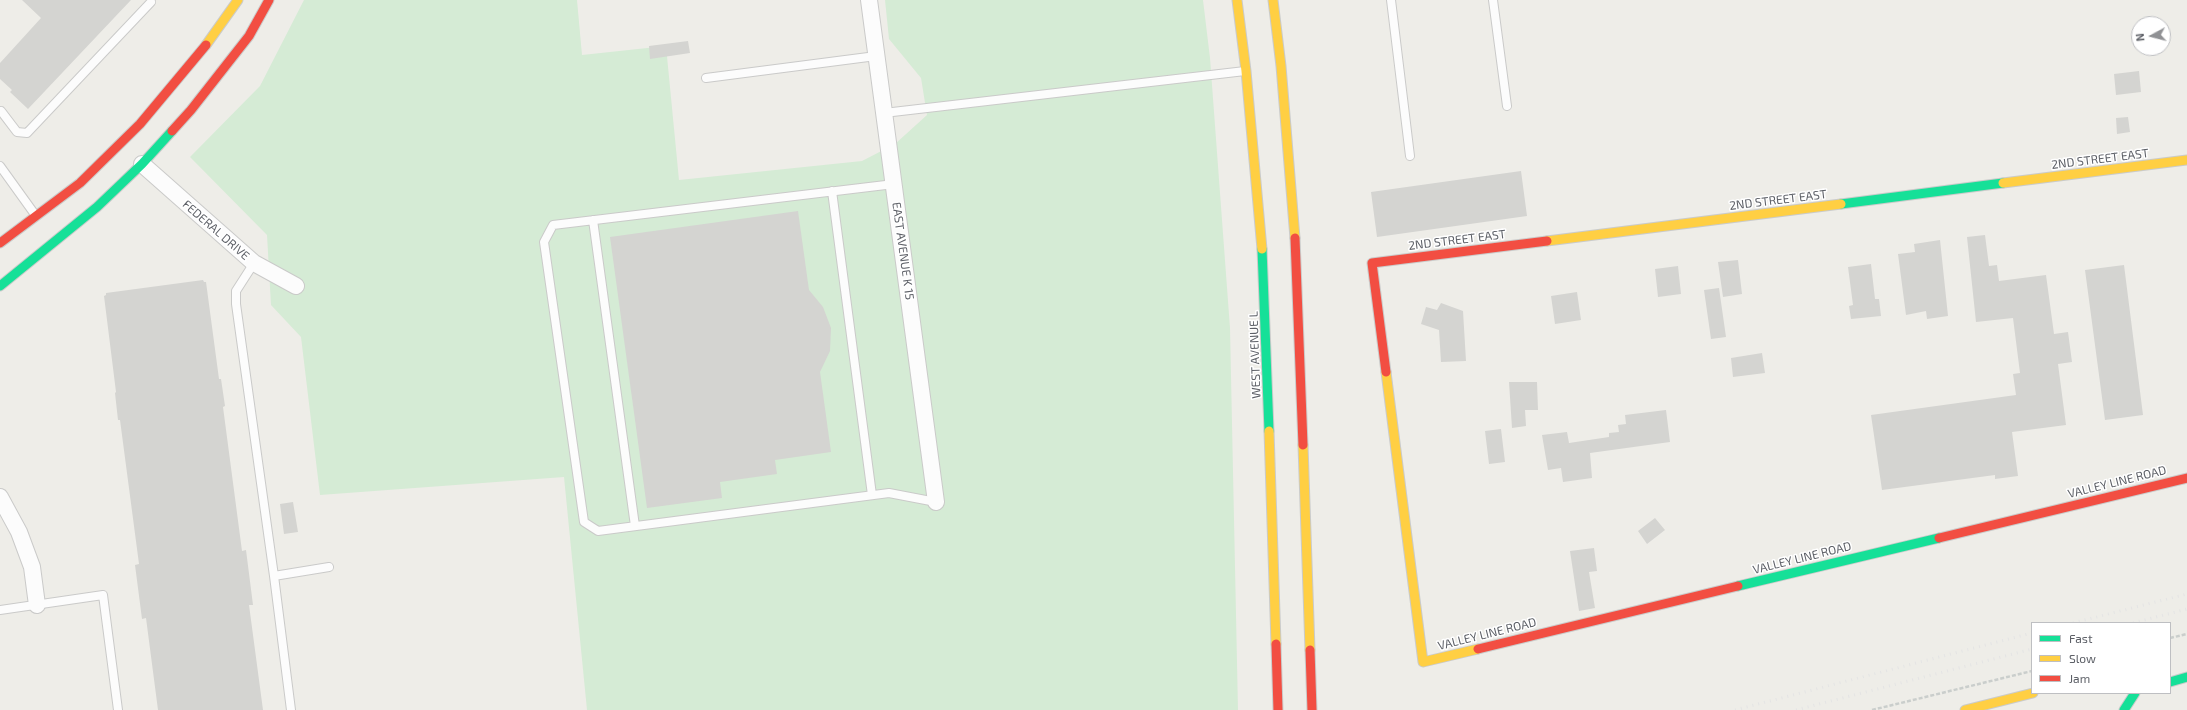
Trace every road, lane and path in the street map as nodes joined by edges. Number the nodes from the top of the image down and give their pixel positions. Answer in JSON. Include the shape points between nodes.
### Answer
{"nodes":[{"id":1,"x":238,"y":0,"type":"edge"},
{"id":2,"x":269,"y":0,"type":"edge"},
{"id":3,"x":869,"y":0,"type":"edge"},
{"id":4,"x":1237,"y":0,"type":"edge"},
{"id":5,"x":1273,"y":0,"type":"edge"},
{"id":6,"x":1391,"y":0,"type":"edge"},
{"id":7,"x":1493,"y":0,"type":"edge"},
{"id":8,"x":151,"y":2,"type":"dead end"},
{"id":9,"x":876,"y":56,"type":"junction"},
{"id":10,"x":1246,"y":71,"type":"junction"},
{"id":11,"x":706,"y":78,"type":"dead end"},
{"id":12,"x":1507,"y":106,"type":"dead end"},
{"id":13,"x":0,"y":111,"type":"edge"},
{"id":14,"x":884,"y":113,"type":"junction"},
{"id":15,"x":1410,"y":156,"type":"dead end"},
{"id":16,"x":2187,"y":160,"type":"edge"},
{"id":17,"x":142,"y":164,"type":"junction"},
{"id":18,"x":0,"y":166,"type":"edge"},
{"id":19,"x":894,"y":184,"type":"junction"},
{"id":20,"x":832,"y":191,"type":"junction"},
{"id":21,"x":36,"y":216,"type":"junction"},
{"id":22,"x":593,"y":220,"type":"junction"},
{"id":23,"x":0,"y":243,"type":"edge"},
{"id":24,"x":254,"y":263,"type":"junction"},
{"id":25,"x":0,"y":286,"type":"edge"},
{"id":26,"x":296,"y":286,"type":"dead end"},
{"id":27,"x":2187,"y":478,"type":"edge"},
{"id":28,"x":872,"y":495,"type":"junction"},
{"id":29,"x":0,"y":496,"type":"edge"},
{"id":30,"x":936,"y":502,"type":"joint"},
{"id":31,"x":635,"y":526,"type":"junction"},
{"id":32,"x":329,"y":567,"type":"dead end"},
{"id":33,"x":274,"y":576,"type":"junction"},
{"id":34,"x":37,"y":605,"type":"junction"},
{"id":35,"x":0,"y":610,"type":"edge"},
{"id":36,"x":2187,"y":634,"type":"edge"},
{"id":37,"x":2171,"y":638,"type":"edge"},
{"id":38,"x":1423,"y":662,"type":"joint"},
{"id":39,"x":2031,"y":672,"type":"edge"},
{"id":40,"x":2187,"y":677,"type":"edge"},
{"id":41,"x":2171,"y":682,"type":"edge"},
{"id":42,"x":2031,"y":694,"type":"edge"},
{"id":43,"x":2135,"y":694,"type":"edge"},
{"id":44,"x":2136,"y":694,"type":"edge"},
{"id":45,"x":2138,"y":704,"type":"dead end"},
{"id":46,"x":118,"y":710,"type":"edge"},
{"id":47,"x":291,"y":710,"type":"edge"},
{"id":48,"x":1278,"y":710,"type":"edge"},
{"id":49,"x":1312,"y":710,"type":"edge"},
{"id":50,"x":1872,"y":710,"type":"edge"},
{"id":51,"x":1965,"y":710,"type":"edge"},
{"id":52,"x":2124,"y":710,"type":"edge"}],
"edges":[{"from":1,"to":21,"type":"main road","via":[[197,58],[140,124],[80,183]]},
{"from":2,"to":17,"type":"main road","via":[[244,42],[191,110]]},
{"from":3,"to":9,"type":"street","name":"EAST AVENUE K 15"},
{"from":4,"to":10,"type":"main road","name":"WEST AVENUE L"},
{"from":5,"to":49,"type":"main road","via":[[1281,66],[1297,267]]},
{"from":6,"to":15,"type":"lane"},
{"from":7,"to":12,"type":"lane"},
{"from":8,"to":13,"type":"lane","via":[[27,133],[17,132]]},
{"from":9,"to":11,"type":"lane"},
{"from":9,"to":14,"type":"street","name":"EAST AVENUE K 15"},
{"from":10,"to":14,"type":"lane"},
{"from":10,"to":48,"type":"main road","name":"WEST AVENUE L","via":[[1264,271]]},
{"from":14,"to":19,"type":"street","name":"EAST AVENUE K 15"},
{"from":16,"to":38,"type":"main road","name":"2ND STREET EAST","via":[[1372,263]]},
{"from":17,"to":24,"type":"street","name":"FEDERAL DRIVE"},
{"from":17,"to":25,"type":"main road","via":[[85,217]]},
{"from":18,"to":21,"type":"lane"},
{"from":19,"to":20,"type":"lane"},
{"from":19,"to":30,"type":"street","name":"EAST AVENUE K 15"},
{"from":20,"to":22,"type":"lane"},
{"from":20,"to":28,"type":"lane"},
{"from":21,"to":23,"type":"main road"},
{"from":22,"to":31,"type":"lane"},
{"from":22,"to":31,"type":"lane","via":[[553,225],[544,242],[584,522],[598,531]]},
{"from":24,"to":26,"type":"street","name":"FEDERAL DRIVE"},
{"from":24,"to":33,"type":"lane","via":[[236,291],[236,304]]},
{"from":27,"to":38,"type":"main road","name":"VALLEY LINE ROAD"},
{"from":28,"to":30,"type":"lane","via":[[888,493]]},
{"from":28,"to":31,"type":"lane"},
{"from":29,"to":34,"type":"street","via":[[19,532],[32,567]]},
{"from":32,"to":33,"type":"lane"},
{"from":33,"to":47,"type":"lane"},
{"from":34,"to":35,"type":"lane"},
{"from":34,"to":46,"type":"lane","via":[[103,595]]},
{"from":36,"to":37,"type":"path"},
{"from":39,"to":50,"type":"path"},
{"from":40,"to":41,"type":"main road"},
{"from":42,"to":51,"type":"main road"},
{"from":43,"to":52,"type":"main road"},
{"from":44,"to":45,"type":"lane"}]}
